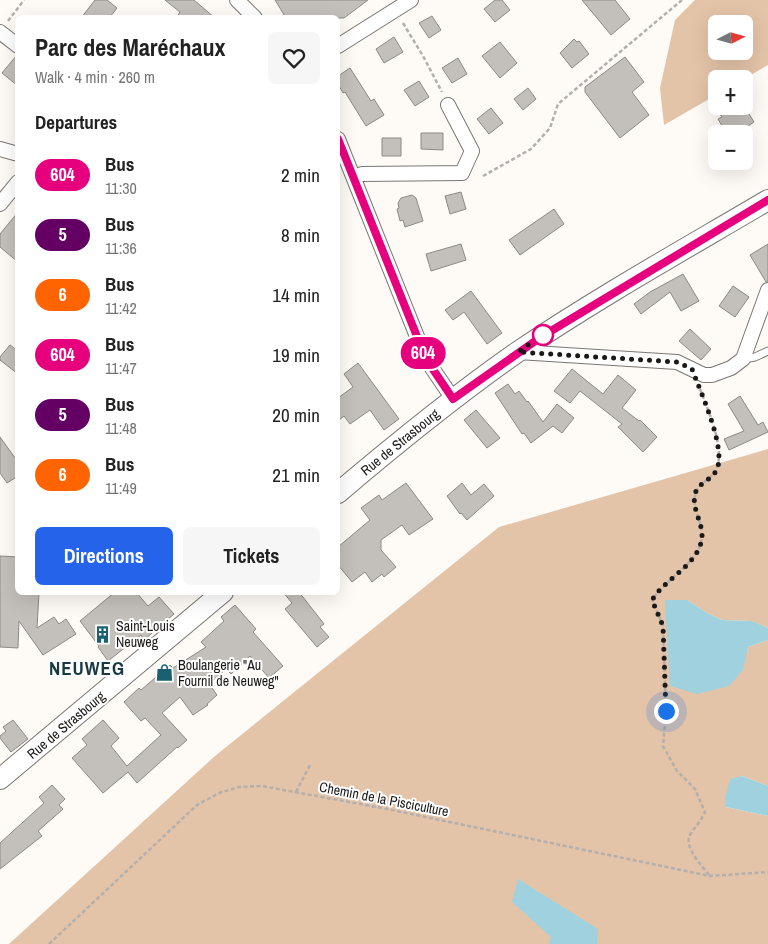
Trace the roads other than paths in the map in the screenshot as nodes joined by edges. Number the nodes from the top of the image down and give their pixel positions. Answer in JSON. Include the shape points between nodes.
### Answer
{"nodes":[{"id":1,"x":238,"y":0,"type":"edge"},
{"id":2,"x":411,"y":0,"type":"edge"},
{"id":3,"x":253,"y":15,"type":"edge"},
{"id":4,"x":2,"y":29,"type":"edge"},
{"id":5,"x":15,"y":43,"type":"edge"},
{"id":6,"x":340,"y":45,"type":"edge"},
{"id":7,"x":446,"y":102,"type":"road end"},
{"id":8,"x":340,"y":145,"type":"edge"},
{"id":9,"x":0,"y":149,"type":"edge"},
{"id":10,"x":15,"y":153,"type":"edge"},
{"id":11,"x":354,"y":177,"type":"junction"},
{"id":12,"x":15,"y":186,"type":"edge"},
{"id":13,"x":768,"y":200,"type":"edge"},
{"id":14,"x":0,"y":204,"type":"edge"},
{"id":15,"x":768,"y":290,"type":"edge"},
{"id":16,"x":768,"y":351,"type":"edge"},
{"id":17,"x":518,"y":352,"type":"junction"},
{"id":18,"x":743,"y":359,"type":"junction"},
{"id":19,"x":453,"y":399,"type":"junction"},
{"id":20,"x":340,"y":491,"type":"edge"},
{"id":21,"x":219,"y":595,"type":"edge"},
{"id":22,"x":0,"y":779,"type":"edge"}],
"edges":[{"from":1,"to":3,"type":"street"},
{"from":2,"to":6,"type":"street"},
{"from":4,"to":5,"type":"street"},
{"from":7,"to":11,"type":"street","via":[[472,151],[462,173],[362,174]]},
{"from":8,"to":11,"type":"street"},
{"from":9,"to":10,"type":"street"},
{"from":11,"to":19,"type":"street","via":[[426,359]]},
{"from":12,"to":14,"type":"street"},
{"from":13,"to":17,"type":"main road","name":"Rue de Strasbourg"},
{"from":15,"to":18,"type":"street"},
{"from":16,"to":18,"type":"lane"},
{"from":17,"to":18,"type":"street","via":[[677,362],[704,375],[731,368]]},
{"from":17,"to":19,"type":"main road","name":"Rue de Strasbourg"},
{"from":19,"to":20,"type":"main road","name":"Rue de Strasbourg"},
{"from":21,"to":22,"type":"main road","name":"Rue de Strasbourg"}]}
